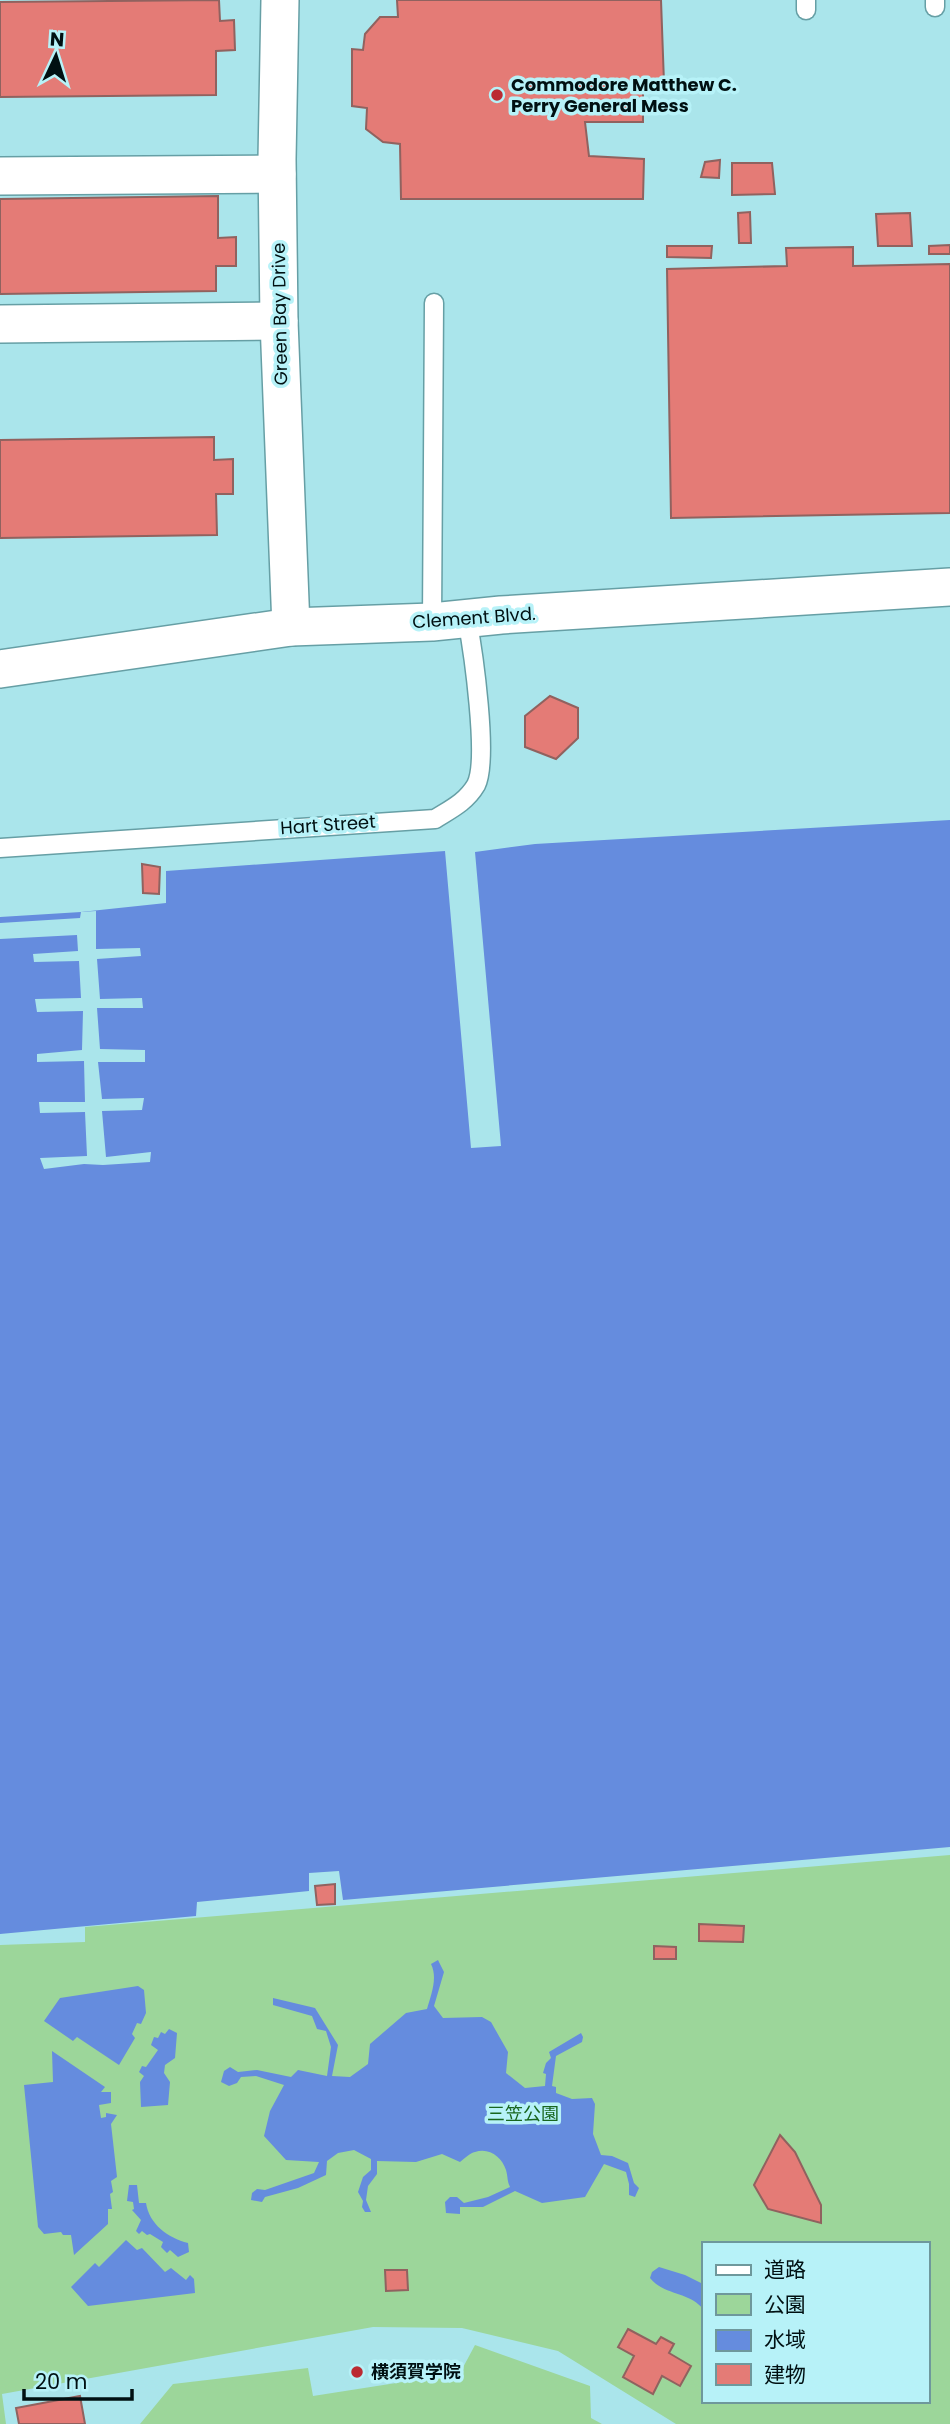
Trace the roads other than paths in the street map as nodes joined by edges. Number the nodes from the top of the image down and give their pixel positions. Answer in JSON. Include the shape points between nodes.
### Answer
{"nodes":[{"id":1,"x":280,"y":0,"type":"edge"},
{"id":2,"x":277,"y":174,"type":"junction"},
{"id":3,"x":0,"y":176,"type":"edge"},
{"id":4,"x":435,"y":303,"type":"dead end"},
{"id":5,"x":279,"y":321,"type":"junction"},
{"id":6,"x":0,"y":324,"type":"edge"},
{"id":7,"x":950,"y":587,"type":"edge"},
{"id":8,"x":450,"y":620,"type":"junction"},
{"id":9,"x":290,"y":628,"type":"junction"},
{"id":10,"x":0,"y":668,"type":"edge"},
{"id":11,"x":0,"y":848,"type":"edge"}],
"edges":[{"from":1,"to":2,"type":"street","name":"Green Bay Drive"},
{"from":2,"to":3,"type":"street"},
{"from":2,"to":5,"type":"street","name":"Green Bay Drive"},
{"from":4,"to":8,"type":"lane","name":"Hart Street"},
{"from":5,"to":6,"type":"street"},
{"from":5,"to":9,"type":"street","name":"Green Bay Drive"},
{"from":7,"to":8,"type":"street","name":"Clement Blvd."},
{"from":8,"to":9,"type":"street","name":"Clement Blvd."},
{"from":8,"to":11,"type":"lane","name":"Hart Street","via":[[472,648],[482,754],[477,783],[463,803],[435,819]]},
{"from":9,"to":10,"type":"street","name":"Clement Blvd."}]}
